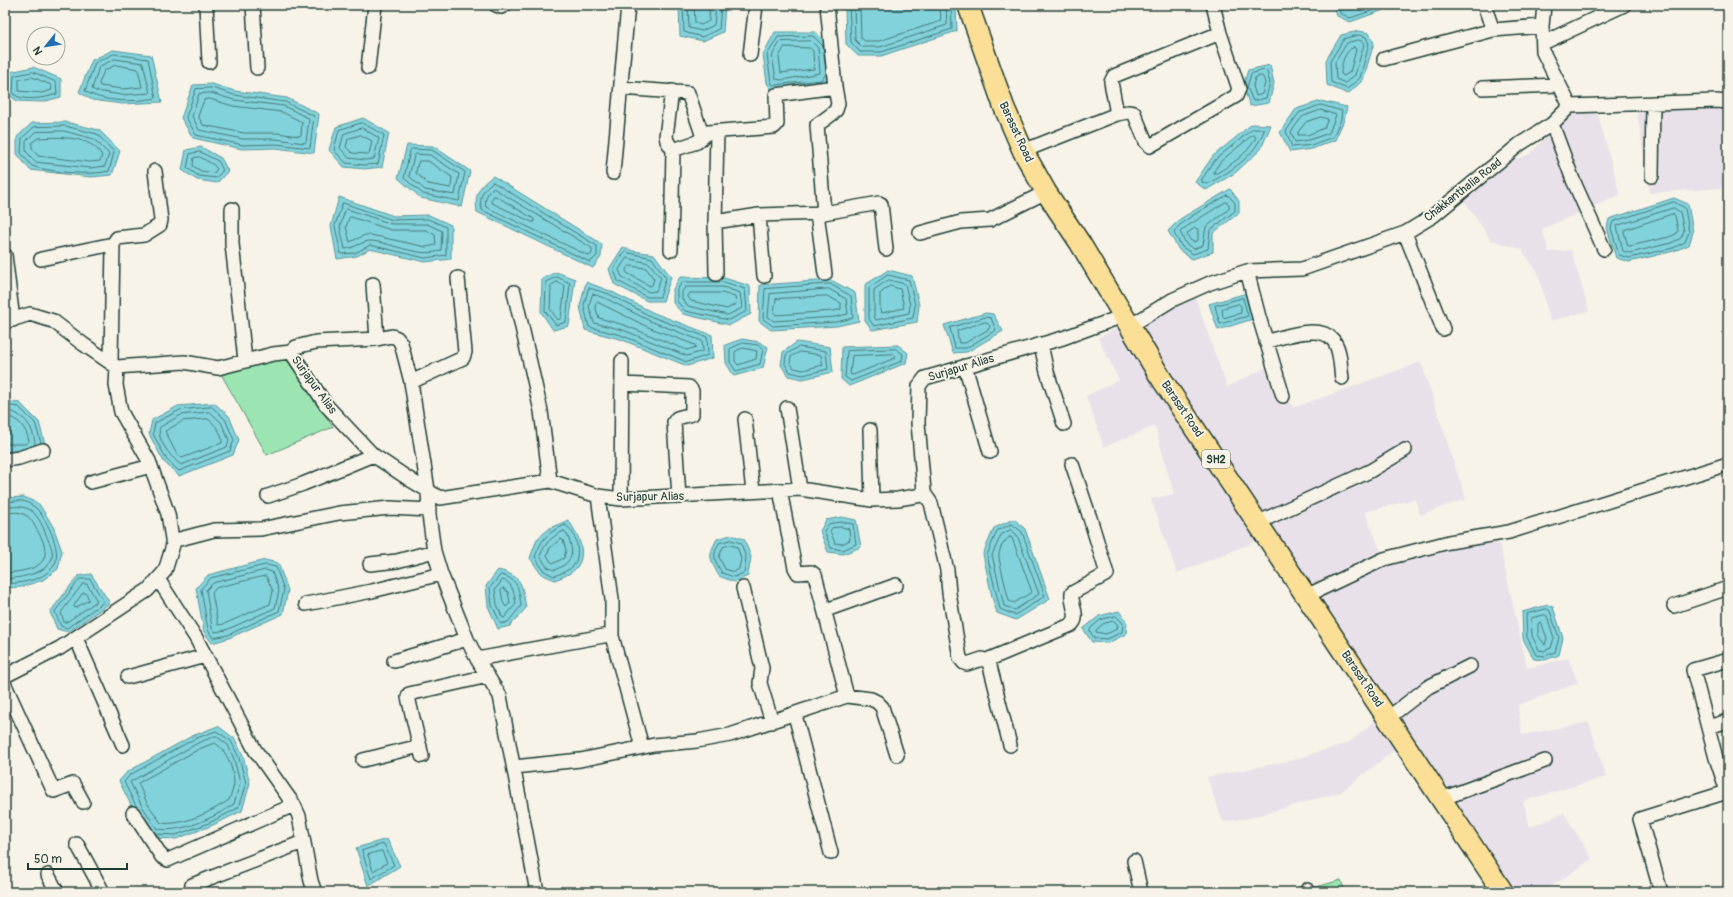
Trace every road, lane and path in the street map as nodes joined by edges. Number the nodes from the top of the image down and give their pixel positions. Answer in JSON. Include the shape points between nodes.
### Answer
{"nodes":[{"id":1,"x":206,"y":5,"type":"edge"},
{"id":2,"x":253,"y":5,"type":"edge"},
{"id":3,"x":375,"y":5,"type":"edge"},
{"id":4,"x":496,"y":5,"type":"edge"},
{"id":5,"x":505,"y":5,"type":"edge"},
{"id":6,"x":628,"y":5,"type":"edge"},
{"id":7,"x":756,"y":5,"type":"edge"},
{"id":8,"x":827,"y":5,"type":"edge"},
{"id":9,"x":1213,"y":5,"type":"edge"},
{"id":10,"x":1484,"y":5,"type":"edge"},
{"id":11,"x":1544,"y":5,"type":"edge"},
{"id":12,"x":1624,"y":5,"type":"edge"},
{"id":13,"x":971,"y":6,"type":"edge"},
{"id":14,"x":1542,"y":26,"type":"junction"},
{"id":15,"x":1492,"y":30,"type":"junction"},
{"id":16,"x":1220,"y":33,"type":"junction"},
{"id":17,"x":1543,"y":43,"type":"junction"},
{"id":18,"x":750,"y":55,"type":"dead end"},
{"id":19,"x":1384,"y":59,"type":"dead end"},
{"id":20,"x":209,"y":62,"type":"dead end"},
{"id":21,"x":257,"y":68,"type":"dead end"},
{"id":22,"x":368,"y":68,"type":"dead end"},
{"id":23,"x":1559,"y":85,"type":"junction"},
{"id":24,"x":834,"y":87,"type":"junction"},
{"id":25,"x":621,"y":88,"type":"junction"},
{"id":26,"x":1482,"y":88,"type":"dead end"},
{"id":27,"x":672,"y":91,"type":"junction"},
{"id":28,"x":1728,"y":102,"type":"edge"},
{"id":29,"x":1653,"y":103,"type":"junction"},
{"id":30,"x":1570,"y":106,"type":"junction"},
{"id":31,"x":1117,"y":114,"type":"junction"},
{"id":32,"x":1552,"y":124,"type":"junction"},
{"id":33,"x":717,"y":132,"type":"junction"},
{"id":34,"x":703,"y":137,"type":"junction"},
{"id":35,"x":674,"y":150,"type":"junction"},
{"id":36,"x":1023,"y":151,"type":"junction"},
{"id":37,"x":155,"y":171,"type":"dead end"},
{"id":38,"x":613,"y":173,"type":"dead end"},
{"id":39,"x":1652,"y":176,"type":"dead end"},
{"id":40,"x":1046,"y":192,"type":"junction"},
{"id":41,"x":232,"y":209,"type":"dead end"},
{"id":42,"x":820,"y":213,"type":"junction"},
{"id":43,"x":759,"y":215,"type":"junction"},
{"id":44,"x":715,"y":222,"type":"junction"},
{"id":45,"x":1405,"y":233,"type":"junction"},
{"id":46,"x":920,"y":234,"type":"dead end"},
{"id":47,"x":112,"y":244,"type":"junction"},
{"id":48,"x":886,"y":249,"type":"dead end"},
{"id":49,"x":1604,"y":249,"type":"dead end"},
{"id":50,"x":671,"y":250,"type":"dead end"},
{"id":51,"x":5,"y":255,"type":"edge"},
{"id":52,"x":41,"y":259,"type":"dead end"},
{"id":53,"x":1247,"y":271,"type":"junction"},
{"id":54,"x":716,"y":274,"type":"dead end"},
{"id":55,"x":825,"y":274,"type":"dead end"},
{"id":56,"x":764,"y":276,"type":"dead end"},
{"id":57,"x":458,"y":278,"type":"dead end"},
{"id":58,"x":372,"y":284,"type":"dead end"},
{"id":59,"x":514,"y":292,"type":"dead end"},
{"id":60,"x":9,"y":321,"type":"edge"},
{"id":61,"x":1126,"y":321,"type":"junction"},
{"id":62,"x":1443,"y":329,"type":"dead end"},
{"id":63,"x":377,"y":338,"type":"junction"},
{"id":64,"x":1266,"y":342,"type":"junction"},
{"id":65,"x":1041,"y":345,"type":"junction"},
{"id":66,"x":291,"y":352,"type":"junction"},
{"id":67,"x":245,"y":360,"type":"junction"},
{"id":68,"x":622,"y":361,"type":"dead end"},
{"id":69,"x":114,"y":364,"type":"junction"},
{"id":70,"x":965,"y":366,"type":"junction"},
{"id":71,"x":1342,"y":378,"type":"dead end"},
{"id":72,"x":411,"y":382,"type":"junction"},
{"id":73,"x":622,"y":384,"type":"junction"},
{"id":74,"x":1283,"y":396,"type":"dead end"},
{"id":75,"x":787,"y":408,"type":"dead end"},
{"id":76,"x":745,"y":419,"type":"dead end"},
{"id":77,"x":1064,"y":424,"type":"dead end"},
{"id":78,"x":870,"y":430,"type":"dead end"},
{"id":79,"x":43,"y":450,"type":"dead end"},
{"id":80,"x":1405,"y":450,"type":"dead end"},
{"id":81,"x":990,"y":452,"type":"dead end"},
{"id":82,"x":373,"y":455,"type":"junction"},
{"id":83,"x":5,"y":460,"type":"edge"},
{"id":84,"x":1072,"y":464,"type":"dead end"},
{"id":85,"x":1728,"y":464,"type":"edge"},
{"id":86,"x":151,"y":466,"type":"junction"},
{"id":87,"x":550,"y":481,"type":"junction"},
{"id":88,"x":91,"y":482,"type":"dead end"},
{"id":89,"x":800,"y":489,"type":"junction"},
{"id":90,"x":428,"y":490,"type":"junction"},
{"id":91,"x":780,"y":490,"type":"junction"},
{"id":92,"x":753,"y":492,"type":"junction"},
{"id":93,"x":924,"y":493,"type":"junction"},
{"id":94,"x":268,"y":496,"type":"dead end"},
{"id":95,"x":598,"y":496,"type":"junction"},
{"id":96,"x":679,"y":497,"type":"junction"},
{"id":97,"x":621,"y":499,"type":"junction"},
{"id":98,"x":872,"y":500,"type":"junction"},
{"id":99,"x":429,"y":510,"type":"junction"},
{"id":100,"x":1258,"y":522,"type":"junction"},
{"id":101,"x":172,"y":541,"type":"junction"},
{"id":102,"x":434,"y":551,"type":"junction"},
{"id":103,"x":370,"y":564,"type":"dead end"},
{"id":104,"x":441,"y":574,"type":"junction"},
{"id":105,"x":158,"y":579,"type":"junction"},
{"id":106,"x":896,"y":585,"type":"dead end"},
{"id":107,"x":743,"y":588,"type":"dead end"},
{"id":108,"x":1728,"y":588,"type":"edge"},
{"id":109,"x":1306,"y":596,"type":"junction"},
{"id":110,"x":306,"y":604,"type":"dead end"},
{"id":111,"x":1674,"y":606,"type":"dead end"},
{"id":112,"x":826,"y":610,"type":"junction"},
{"id":113,"x":612,"y":636,"type":"junction"},
{"id":114,"x":76,"y":638,"type":"junction"},
{"id":115,"x":467,"y":639,"type":"junction"},
{"id":116,"x":205,"y":656,"type":"junction"},
{"id":117,"x":477,"y":659,"type":"junction"},
{"id":118,"x":987,"y":660,"type":"junction"},
{"id":119,"x":1728,"y":660,"type":"edge"},
{"id":120,"x":394,"y":661,"type":"dead end"},
{"id":121,"x":1470,"y":666,"type":"dead end"},
{"id":122,"x":5,"y":676,"type":"edge"},
{"id":123,"x":488,"y":676,"type":"junction"},
{"id":124,"x":128,"y":677,"type":"dead end"},
{"id":125,"x":5,"y":685,"type":"edge"},
{"id":126,"x":848,"y":696,"type":"junction"},
{"id":127,"x":795,"y":715,"type":"junction"},
{"id":128,"x":1388,"y":718,"type":"junction"},
{"id":129,"x":1728,"y":721,"type":"edge"},
{"id":130,"x":772,"y":722,"type":"junction"},
{"id":131,"x":1708,"y":727,"type":"junction"},
{"id":132,"x":122,"y":745,"type":"dead end"},
{"id":133,"x":1010,"y":745,"type":"dead end"},
{"id":134,"x":642,"y":747,"type":"junction"},
{"id":135,"x":897,"y":755,"type":"dead end"},
{"id":136,"x":363,"y":760,"type":"dead end"},
{"id":137,"x":1545,"y":761,"type":"dead end"},
{"id":138,"x":514,"y":767,"type":"junction"},
{"id":139,"x":1724,"y":770,"type":"edge"},
{"id":140,"x":1728,"y":793,"type":"edge"},
{"id":141,"x":1441,"y":799,"type":"junction"},
{"id":142,"x":83,"y":802,"type":"dead end"},
{"id":143,"x":294,"y":805,"type":"junction"},
{"id":144,"x":133,"y":813,"type":"dead end"},
{"id":145,"x":303,"y":842,"type":"junction"},
{"id":146,"x":77,"y":844,"type":"dead end"},
{"id":147,"x":831,"y":853,"type":"dead end"},
{"id":148,"x":1134,"y":861,"type":"dead end"},
{"id":149,"x":48,"y":875,"type":"dead end"},
{"id":150,"x":192,"y":885,"type":"dead end"},
{"id":151,"x":57,"y":892,"type":"edge"},
{"id":152,"x":103,"y":892,"type":"edge"},
{"id":153,"x":315,"y":892,"type":"edge"},
{"id":154,"x":537,"y":892,"type":"edge"},
{"id":155,"x":1142,"y":892,"type":"edge"},
{"id":156,"x":1503,"y":892,"type":"edge"},
{"id":157,"x":1661,"y":892,"type":"edge"}],
"edges":[{"from":1,"to":20,"type":"street"},
{"from":2,"to":21,"type":"street"},
{"from":3,"to":22,"type":"street"},
{"from":4,"to":5,"type":"street"},
{"from":6,"to":25,"type":"street"},
{"from":7,"to":18,"type":"street"},
{"from":8,"to":24,"type":"street"},
{"from":9,"to":16,"type":"street"},
{"from":10,"to":15,"type":"street"},
{"from":11,"to":14,"type":"street"},
{"from":12,"to":17,"type":"street"},
{"from":13,"to":36,"type":"main road","name":"Barasat Road","number":"SH2","via":[[995,85]]},
{"from":14,"to":15,"type":"street"},
{"from":14,"to":17,"type":"street"},
{"from":15,"to":19,"type":"street"},
{"from":16,"to":31,"type":"street","via":[[1114,76],[1111,82]]},
{"from":16,"to":31,"type":"street","via":[[1239,89],[1236,96],[1150,146],[1134,113]]},
{"from":17,"to":23,"type":"street","via":[[1543,52]]},
{"from":23,"to":26,"type":"street"},
{"from":23,"to":30,"type":"street"},
{"from":24,"to":33,"type":"street","via":[[776,95],[777,124],[774,127]]},
{"from":24,"to":42,"type":"street","via":[[838,104],[836,110],[817,125]]},
{"from":25,"to":27,"type":"street"},
{"from":25,"to":38,"type":"street"},
{"from":27,"to":34,"type":"street","via":[[686,92],[690,95]]},
{"from":27,"to":35,"type":"street","via":[[666,136]]},
{"from":28,"to":29,"type":"street"},
{"from":29,"to":30,"type":"street"},
{"from":29,"to":39,"type":"street"},
{"from":30,"to":32,"type":"street","name":"Chakkanthalia Road"},
{"from":31,"to":36,"type":"street"},
{"from":32,"to":45,"type":"street","name":"Chakkanthalia Road","via":[[1520,144],[1433,216]]},
{"from":32,"to":49,"type":"street","via":[[1573,180]]},
{"from":33,"to":34,"type":"street","via":[[708,132]]},
{"from":33,"to":44,"type":"street"},
{"from":34,"to":35,"type":"street","via":[[697,142]]},
{"from":35,"to":50,"type":"street"},
{"from":36,"to":40,"type":"main road","name":"Barasat Road","number":"SH2"},
{"from":37,"to":47,"type":"street","via":[[160,225],[144,235],[117,238]]},
{"from":40,"to":46,"type":"street","via":[[990,220],[961,222]]},
{"from":40,"to":61,"type":"main road","name":"Barasat Road","number":"SH2","via":[[1080,243]]},
{"from":41,"to":67,"type":"street","via":[[232,244]]},
{"from":42,"to":43,"type":"street"},
{"from":42,"to":48,"type":"street","via":[[879,202]]},
{"from":42,"to":55,"type":"street"},
{"from":43,"to":44,"type":"street"},
{"from":43,"to":56,"type":"street"},
{"from":44,"to":54,"type":"street"},
{"from":45,"to":53,"type":"street","name":"Chakkanthalia Road","via":[[1302,269]]},
{"from":45,"to":62,"type":"street"},
{"from":47,"to":52,"type":"street"},
{"from":47,"to":69,"type":"street"},
{"from":51,"to":60,"type":"street"},
{"from":53,"to":61,"type":"street","name":"Chakkanthalia Road","via":[[1210,283]]},
{"from":53,"to":64,"type":"street"},
{"from":57,"to":72,"type":"street","via":[[465,352],[463,358]]},
{"from":58,"to":63,"type":"street"},
{"from":59,"to":87,"type":"street","via":[[541,411]]},
{"from":60,"to":69,"type":"street","via":[[30,314],[53,321]]},
{"from":61,"to":65,"type":"street","name":"Surjapur Alias"},
{"from":61,"to":100,"type":"main road","name":"Barasat Road","number":"SH2","via":[[1159,375]]},
{"from":63,"to":66,"type":"street","via":[[316,342],[296,347]]},
{"from":63,"to":72,"type":"street","via":[[392,336],[401,343]]},
{"from":64,"to":71,"type":"street","via":[[1302,333],[1322,333],[1332,338],[1337,348]]},
{"from":64,"to":74,"type":"street"},
{"from":65,"to":70,"type":"street","name":"Surjapur Alias"},
{"from":65,"to":77,"type":"street"},
{"from":66,"to":67,"type":"street","name":"Surjapur Alias"},
{"from":66,"to":82,"type":"street","name":"Surjapur Alias","via":[[326,405]]},
{"from":67,"to":69,"type":"street","name":"Surjapur Alias","via":[[218,368],[184,362]]},
{"from":68,"to":73,"type":"street"},
{"from":69,"to":86,"type":"street","via":[[121,412]]},
{"from":70,"to":81,"type":"street"},
{"from":70,"to":93,"type":"street","name":"Surjapur Alias","via":[[925,378],[919,386],[919,444]]},
{"from":72,"to":90,"type":"street"},
{"from":73,"to":96,"type":"street","via":[[690,387],[692,414],[676,418],[674,422]]},
{"from":73,"to":97,"type":"street"},
{"from":75,"to":89,"type":"street"},
{"from":76,"to":92,"type":"street"},
{"from":78,"to":98,"type":"street"},
{"from":79,"to":83,"type":"street"},
{"from":80,"to":100,"type":"street","via":[[1370,471]]},
{"from":82,"to":90,"type":"street","name":"Surjapur Alias"},
{"from":82,"to":94,"type":"street"},
{"from":84,"to":118,"type":"street","via":[[1107,574],[1072,593],[1076,615],[1074,623]]},
{"from":85,"to":109,"type":"street","via":[[1509,532],[1449,542],[1384,559]]},
{"from":86,"to":88,"type":"street"},
{"from":86,"to":101,"type":"street","via":[[168,514]]},
{"from":87,"to":90,"type":"street","name":"Surjapur Alias","via":[[440,498]]},
{"from":87,"to":95,"type":"street","name":"Surjapur Alias"},
{"from":89,"to":91,"type":"street","name":"Surjapur Alias"},
{"from":89,"to":98,"type":"street","name":"Surjapur Alias"},
{"from":90,"to":99,"type":"street"},
{"from":91,"to":92,"type":"street","name":"Surjapur Alias"},
{"from":91,"to":112,"type":"street","via":[[796,572],[815,575]]},
{"from":92,"to":96,"type":"street","name":"Surjapur Alias"},
{"from":93,"to":98,"type":"street","name":"Surjapur Alias","via":[[898,499]]},
{"from":93,"to":118,"type":"street","via":[[931,503],[947,570],[960,658],[967,664]]},
{"from":95,"to":97,"type":"street","name":"Surjapur Alias"},
{"from":95,"to":113,"type":"street","via":[[612,599]]},
{"from":96,"to":97,"type":"street","name":"Surjapur Alias"},
{"from":99,"to":101,"type":"street","via":[[390,508],[339,513],[261,529],[214,530]]},
{"from":99,"to":102,"type":"street"},
{"from":100,"to":109,"type":"main road","name":"Barasat Road","number":"SH2"},
{"from":101,"to":105,"type":"street","via":[[165,571]]},
{"from":102,"to":103,"type":"street","via":[[397,561]]},
{"from":102,"to":104,"type":"street"},
{"from":104,"to":110,"type":"street"},
{"from":104,"to":115,"type":"street"},
{"from":105,"to":114,"type":"street","via":[[148,590]]},
{"from":105,"to":116,"type":"street"},
{"from":106,"to":112,"type":"street"},
{"from":107,"to":130,"type":"street","via":[[762,668],[760,683]]},
{"from":108,"to":111,"type":"street"},
{"from":109,"to":128,"type":"main road","name":"Barasat Road","number":"SH2"},
{"from":112,"to":126,"type":"street"},
{"from":113,"to":117,"type":"street"},
{"from":113,"to":134,"type":"street"},
{"from":114,"to":122,"type":"street"},
{"from":114,"to":132,"type":"street"},
{"from":115,"to":117,"type":"street"},
{"from":115,"to":120,"type":"street"},
{"from":116,"to":124,"type":"street"},
{"from":116,"to":143,"type":"street","via":[[254,750]]},
{"from":117,"to":123,"type":"street"},
{"from":118,"to":133,"type":"street"},
{"from":119,"to":131,"type":"street","via":[[1693,670]]},
{"from":121,"to":128,"type":"street","via":[[1428,688]]},
{"from":123,"to":136,"type":"street","via":[[409,694],[421,751]]},
{"from":123,"to":138,"type":"street","via":[[500,696]]},
{"from":125,"to":142,"type":"street","via":[[53,790],[73,784]]},
{"from":126,"to":127,"type":"street"},
{"from":126,"to":135,"type":"street","via":[[871,699],[882,707]]},
{"from":127,"to":130,"type":"street"},
{"from":127,"to":147,"type":"street"},
{"from":128,"to":141,"type":"main road","name":"Barasat Road","number":"SH2"},
{"from":129,"to":131,"type":"street"},
{"from":130,"to":134,"type":"street","via":[[730,735]]},
{"from":131,"to":139,"type":"street"},
{"from":134,"to":138,"type":"street","via":[[580,760]]},
{"from":137,"to":141,"type":"street"},
{"from":138,"to":154,"type":"street"},
{"from":139,"to":140,"type":"street"},
{"from":140,"to":157,"type":"street","via":[[1640,820]]},
{"from":141,"to":156,"type":"main road","name":"Barasat Road","number":"SH2"},
{"from":143,"to":144,"type":"street","via":[[168,860],[162,857]]},
{"from":143,"to":145,"type":"street","via":[[299,816]]},
{"from":145,"to":150,"type":"street"},
{"from":145,"to":153,"type":"street"},
{"from":146,"to":152,"type":"street"},
{"from":148,"to":155,"type":"street"},
{"from":149,"to":151,"type":"street"}]}
